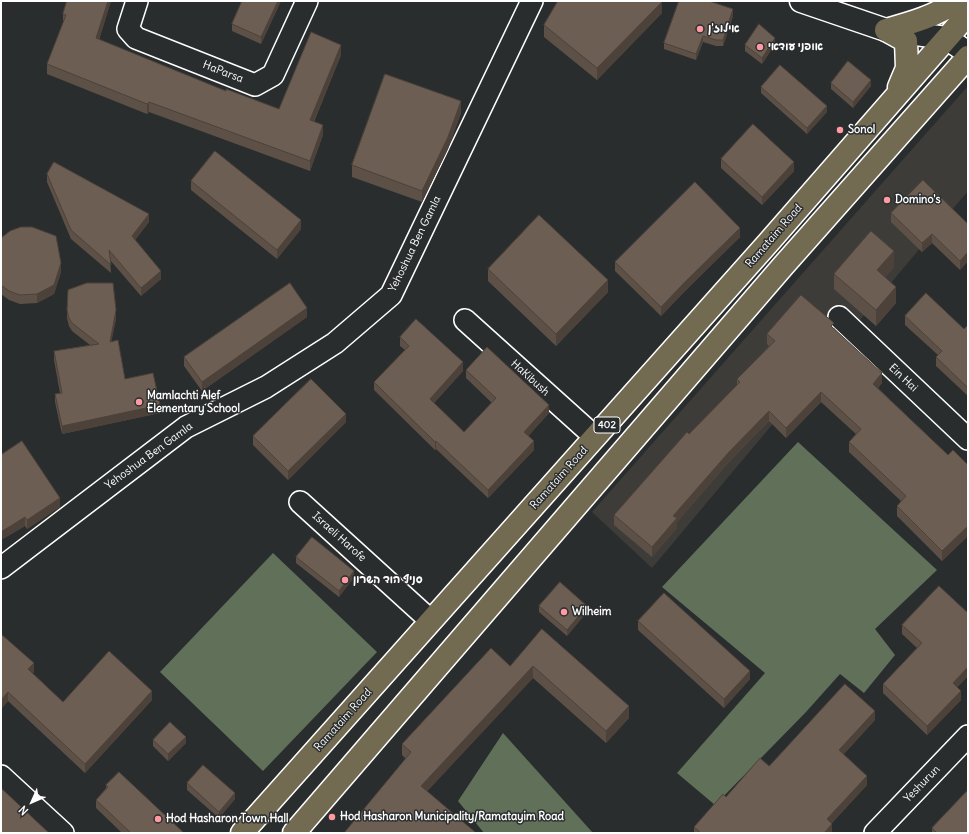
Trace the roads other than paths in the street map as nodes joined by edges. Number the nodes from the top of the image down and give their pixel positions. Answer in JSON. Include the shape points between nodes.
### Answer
{"nodes":[{"id":1,"x":137,"y":1,"type":"edge"},
{"id":2,"x":307,"y":1,"type":"edge"},
{"id":3,"x":532,"y":1,"type":"edge"},
{"id":4,"x":801,"y":1,"type":"edge"},
{"id":5,"x":957,"y":1,"type":"edge"},
{"id":6,"x":968,"y":14,"type":"edge"},
{"id":7,"x":886,"y":30,"type":"junction"},
{"id":8,"x":946,"y":38,"type":"junction"},
{"id":9,"x":968,"y":53,"type":"edge"},
{"id":10,"x":968,"y":57,"type":"edge"},
{"id":11,"x":895,"y":96,"type":"junction"},
{"id":12,"x":839,"y":318,"type":"dead end"},
{"id":13,"x":465,"y":320,"type":"dead end"},
{"id":14,"x":595,"y":437,"type":"junction"},
{"id":15,"x":968,"y":438,"type":"edge"},
{"id":16,"x":300,"y":502,"type":"dead end"},
{"id":17,"x":1,"y":568,"type":"edge"},
{"id":18,"x":431,"y":621,"type":"junction"},
{"id":19,"x":968,"y":736,"type":"edge"},
{"id":20,"x":1,"y":776,"type":"edge"},
{"id":21,"x":63,"y":833,"type":"edge"},
{"id":22,"x":242,"y":833,"type":"edge"},
{"id":23,"x":294,"y":833,"type":"edge"},
{"id":24,"x":876,"y":833,"type":"edge"}],
"edges":[{"from":1,"to":2,"type":"street","name":"HaParsa","via":[[128,29],[136,38],[255,85],[273,75]]},
{"from":3,"to":17,"type":"street","name":"Yehoshua Ben Gamla","via":[[391,294],[335,343],[266,387],[186,427]]},
{"from":4,"to":7,"type":"main road"},
{"from":5,"to":7,"type":"main road","via":[[924,19]]},
{"from":6,"to":8,"type":"main road","name":"Ramataim Road","number":"402"},
{"from":7,"to":8,"type":"main road"},
{"from":7,"to":11,"type":"main road","via":[[906,42],[907,68]]},
{"from":8,"to":9,"type":"main road"},
{"from":8,"to":11,"type":"main road","name":"Ramataim Road","number":"402"},
{"from":10,"to":23,"type":"main road","number":"402","via":[[783,266]]},
{"from":11,"to":14,"type":"main road","name":"Ramataim Road","number":"402"},
{"from":12,"to":15,"type":"street","name":"Ein Hai"},
{"from":13,"to":14,"type":"street","name":"HaKibush"},
{"from":14,"to":18,"type":"main road","name":"Ramataim Road","number":"402"},
{"from":16,"to":18,"type":"street","name":"Israeli Harofe"},
{"from":18,"to":22,"type":"main road","name":"Ramataim Road","number":"402"},
{"from":19,"to":24,"type":"street","name":"Yeshurun"},
{"from":20,"to":21,"type":"street"}]}
